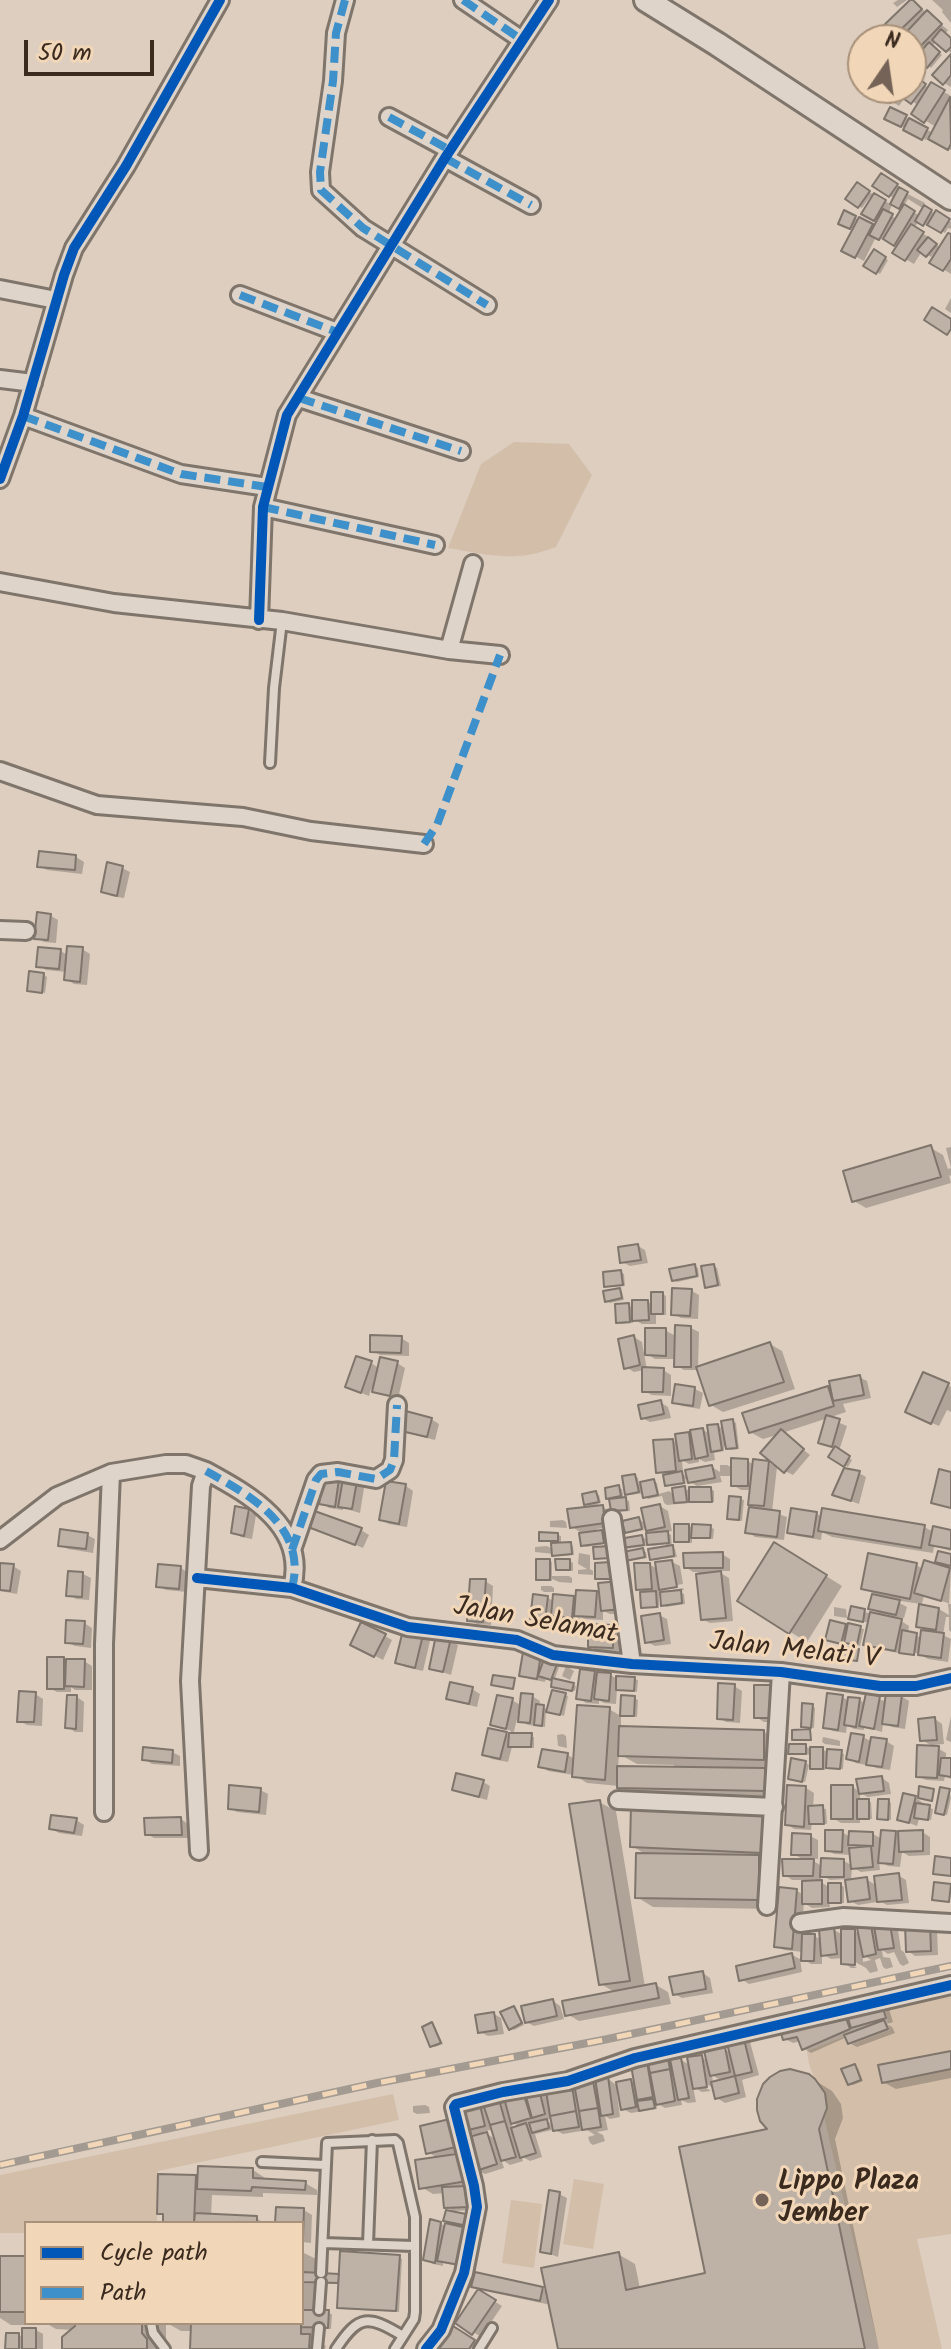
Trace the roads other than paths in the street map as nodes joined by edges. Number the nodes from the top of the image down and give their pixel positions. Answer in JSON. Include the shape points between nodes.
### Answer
{"nodes":[{"id":1,"x":220,"y":0,"type":"edge"},
{"id":2,"x":345,"y":0,"type":"edge"},
{"id":3,"x":463,"y":0,"type":"edge"},
{"id":4,"x":549,"y":0,"type":"edge"},
{"id":5,"x":646,"y":0,"type":"edge"},
{"id":6,"x":522,"y":40,"type":"junction"},
{"id":7,"x":389,"y":117,"type":"dead end"},
{"id":8,"x":448,"y":154,"type":"junction"},
{"id":9,"x":951,"y":198,"type":"edge"},
{"id":10,"x":531,"y":205,"type":"dead end"},
{"id":11,"x":390,"y":246,"type":"junction"},
{"id":12,"x":0,"y":289,"type":"edge"},
{"id":13,"x":240,"y":295,"type":"dead end"},
{"id":14,"x":56,"y":300,"type":"junction"},
{"id":15,"x":487,"y":305,"type":"dead end"},
{"id":16,"x":337,"y":332,"type":"junction"},
{"id":17,"x":0,"y":379,"type":"edge"},
{"id":18,"x":33,"y":383,"type":"junction"},
{"id":19,"x":299,"y":398,"type":"junction"},
{"id":20,"x":23,"y":416,"type":"junction"},
{"id":21,"x":461,"y":451,"type":"dead end"},
{"id":22,"x":0,"y":479,"type":"edge"},
{"id":23,"x":267,"y":487,"type":"junction"},
{"id":24,"x":263,"y":507,"type":"junction"},
{"id":25,"x":435,"y":545,"type":"dead end"},
{"id":26,"x":473,"y":564,"type":"dead end"},
{"id":27,"x":0,"y":582,"type":"edge"},
{"id":28,"x":259,"y":620,"type":"junction"},
{"id":29,"x":282,"y":621,"type":"junction"},
{"id":30,"x":449,"y":650,"type":"junction"},
{"id":31,"x":500,"y":655,"type":"dead end"},
{"id":32,"x":270,"y":763,"type":"dead end"},
{"id":33,"x":0,"y":771,"type":"edge"},
{"id":34,"x":424,"y":844,"type":"dead end"},
{"id":35,"x":0,"y":930,"type":"edge"},
{"id":36,"x":26,"y":931,"type":"dead end"},
{"id":37,"x":397,"y":1405,"type":"dead end"},
{"id":38,"x":206,"y":1471,"type":"junction"},
{"id":39,"x":111,"y":1473,"type":"junction"},
{"id":40,"x":612,"y":1519,"type":"dead end"},
{"id":41,"x":0,"y":1540,"type":"edge"},
{"id":42,"x":292,"y":1550,"type":"junction"},
{"id":43,"x":197,"y":1578,"type":"junction"},
{"id":44,"x":292,"y":1588,"type":"junction"},
{"id":45,"x":632,"y":1664,"type":"junction"},
{"id":46,"x":781,"y":1672,"type":"junction"},
{"id":47,"x":951,"y":1678,"type":"edge"},
{"id":48,"x":618,"y":1800,"type":"dead end"},
{"id":49,"x":774,"y":1807,"type":"junction"},
{"id":50,"x":104,"y":1812,"type":"dead end"},
{"id":51,"x":199,"y":1851,"type":"dead end"},
{"id":52,"x":767,"y":1906,"type":"dead end"},
{"id":53,"x":800,"y":1923,"type":"dead end"},
{"id":54,"x":951,"y":1923,"type":"edge"},
{"id":55,"x":951,"y":1985,"type":"edge"},
{"id":56,"x":372,"y":2140,"type":"junction"},
{"id":57,"x":262,"y":2162,"type":"dead end"},
{"id":58,"x":325,"y":2165,"type":"junction"},
{"id":59,"x":323,"y":2243,"type":"junction"},
{"id":60,"x":368,"y":2244,"type":"junction"},
{"id":61,"x":414,"y":2246,"type":"junction"},
{"id":62,"x":319,"y":2310,"type":"dead end"},
{"id":63,"x":151,"y":2325,"type":"edge"},
{"id":64,"x":319,"y":2328,"type":"dead end"},
{"id":65,"x":492,"y":2328,"type":"dead end"},
{"id":66,"x":403,"y":2336,"type":"junction"},
{"id":67,"x":165,"y":2349,"type":"edge"},
{"id":68,"x":317,"y":2349,"type":"edge"},
{"id":69,"x":336,"y":2349,"type":"edge"},
{"id":70,"x":395,"y":2349,"type":"edge"},
{"id":71,"x":426,"y":2349,"type":"edge"},
{"id":72,"x":479,"y":2349,"type":"edge"}],
"edges":[{"from":1,"to":14,"type":"street","via":[[74,248]]},
{"from":2,"to":11,"type":"street","via":[[336,33],[321,190]]},
{"from":3,"to":6,"type":"street"},
{"from":4,"to":6,"type":"street"},
{"from":5,"to":9,"type":"main road"},
{"from":6,"to":8,"type":"street"},
{"from":7,"to":8,"type":"street"},
{"from":8,"to":10,"type":"street"},
{"from":8,"to":11,"type":"street"},
{"from":11,"to":15,"type":"street"},
{"from":11,"to":16,"type":"street"},
{"from":12,"to":14,"type":"street"},
{"from":13,"to":16,"type":"street"},
{"from":14,"to":18,"type":"street"},
{"from":16,"to":19,"type":"street"},
{"from":17,"to":18,"type":"street"},
{"from":18,"to":20,"type":"street"},
{"from":19,"to":21,"type":"street"},
{"from":19,"to":23,"type":"street","via":[[287,415]]},
{"from":20,"to":22,"type":"street"},
{"from":20,"to":23,"type":"street","via":[[181,474]]},
{"from":23,"to":24,"type":"street"},
{"from":24,"to":25,"type":"street"},
{"from":24,"to":28,"type":"street"},
{"from":26,"to":30,"type":"street"},
{"from":27,"to":28,"type":"street","via":[[114,603]]},
{"from":28,"to":29,"type":"street"},
{"from":29,"to":30,"type":"street"},
{"from":29,"to":32,"type":"lane"},
{"from":30,"to":31,"type":"street"},
{"from":33,"to":34,"type":"street","via":[[97,805],[243,817]]},
{"from":35,"to":36,"type":"street"},
{"from":37,"to":42,"type":"street","via":[[390,1470],[376,1479],[321,1474]]},
{"from":38,"to":39,"type":"street","via":[[166,1464]]},
{"from":38,"to":42,"type":"street","via":[[260,1503]]},
{"from":38,"to":43,"type":"street"},
{"from":39,"to":41,"type":"street","via":[[57,1496]]},
{"from":39,"to":50,"type":"street"},
{"from":40,"to":45,"type":"street"},
{"from":42,"to":44,"type":"street"},
{"from":43,"to":44,"type":"street","name":"Jalan Selamat"},
{"from":43,"to":51,"type":"street","via":[[190,1681]]},
{"from":44,"to":45,"type":"street","name":"Jalan Selamat","via":[[408,1627],[517,1640],[553,1655]]},
{"from":45,"to":46,"type":"street","name":"Jalan Melati V"},
{"from":46,"to":47,"type":"street","name":"Jalan Melati V","via":[[880,1686],[916,1686]]},
{"from":46,"to":49,"type":"street"},
{"from":48,"to":49,"type":"street"},
{"from":49,"to":52,"type":"street"},
{"from":53,"to":54,"type":"street","via":[[844,1917]]},
{"from":55,"to":71,"type":"street","via":[[456,2104],[477,2207],[464,2273],[441,2330]]},
{"from":56,"to":58,"type":"lane","via":[[327,2143]]},
{"from":56,"to":60,"type":"lane"},
{"from":56,"to":61,"type":"lane","via":[[398,2143],[412,2195]]},
{"from":57,"to":58,"type":"lane"},
{"from":58,"to":59,"type":"lane"},
{"from":59,"to":60,"type":"lane"},
{"from":59,"to":62,"type":"lane"},
{"from":60,"to":61,"type":"lane"},
{"from":61,"to":66,"type":"lane","via":[[415,2312]]},
{"from":63,"to":67,"type":"lane"},
{"from":64,"to":68,"type":"lane"},
{"from":65,"to":72,"type":"lane"},
{"from":66,"to":69,"type":"lane","via":[[385,2325],[363,2322],[349,2330]]},
{"from":66,"to":70,"type":"lane"}]}
